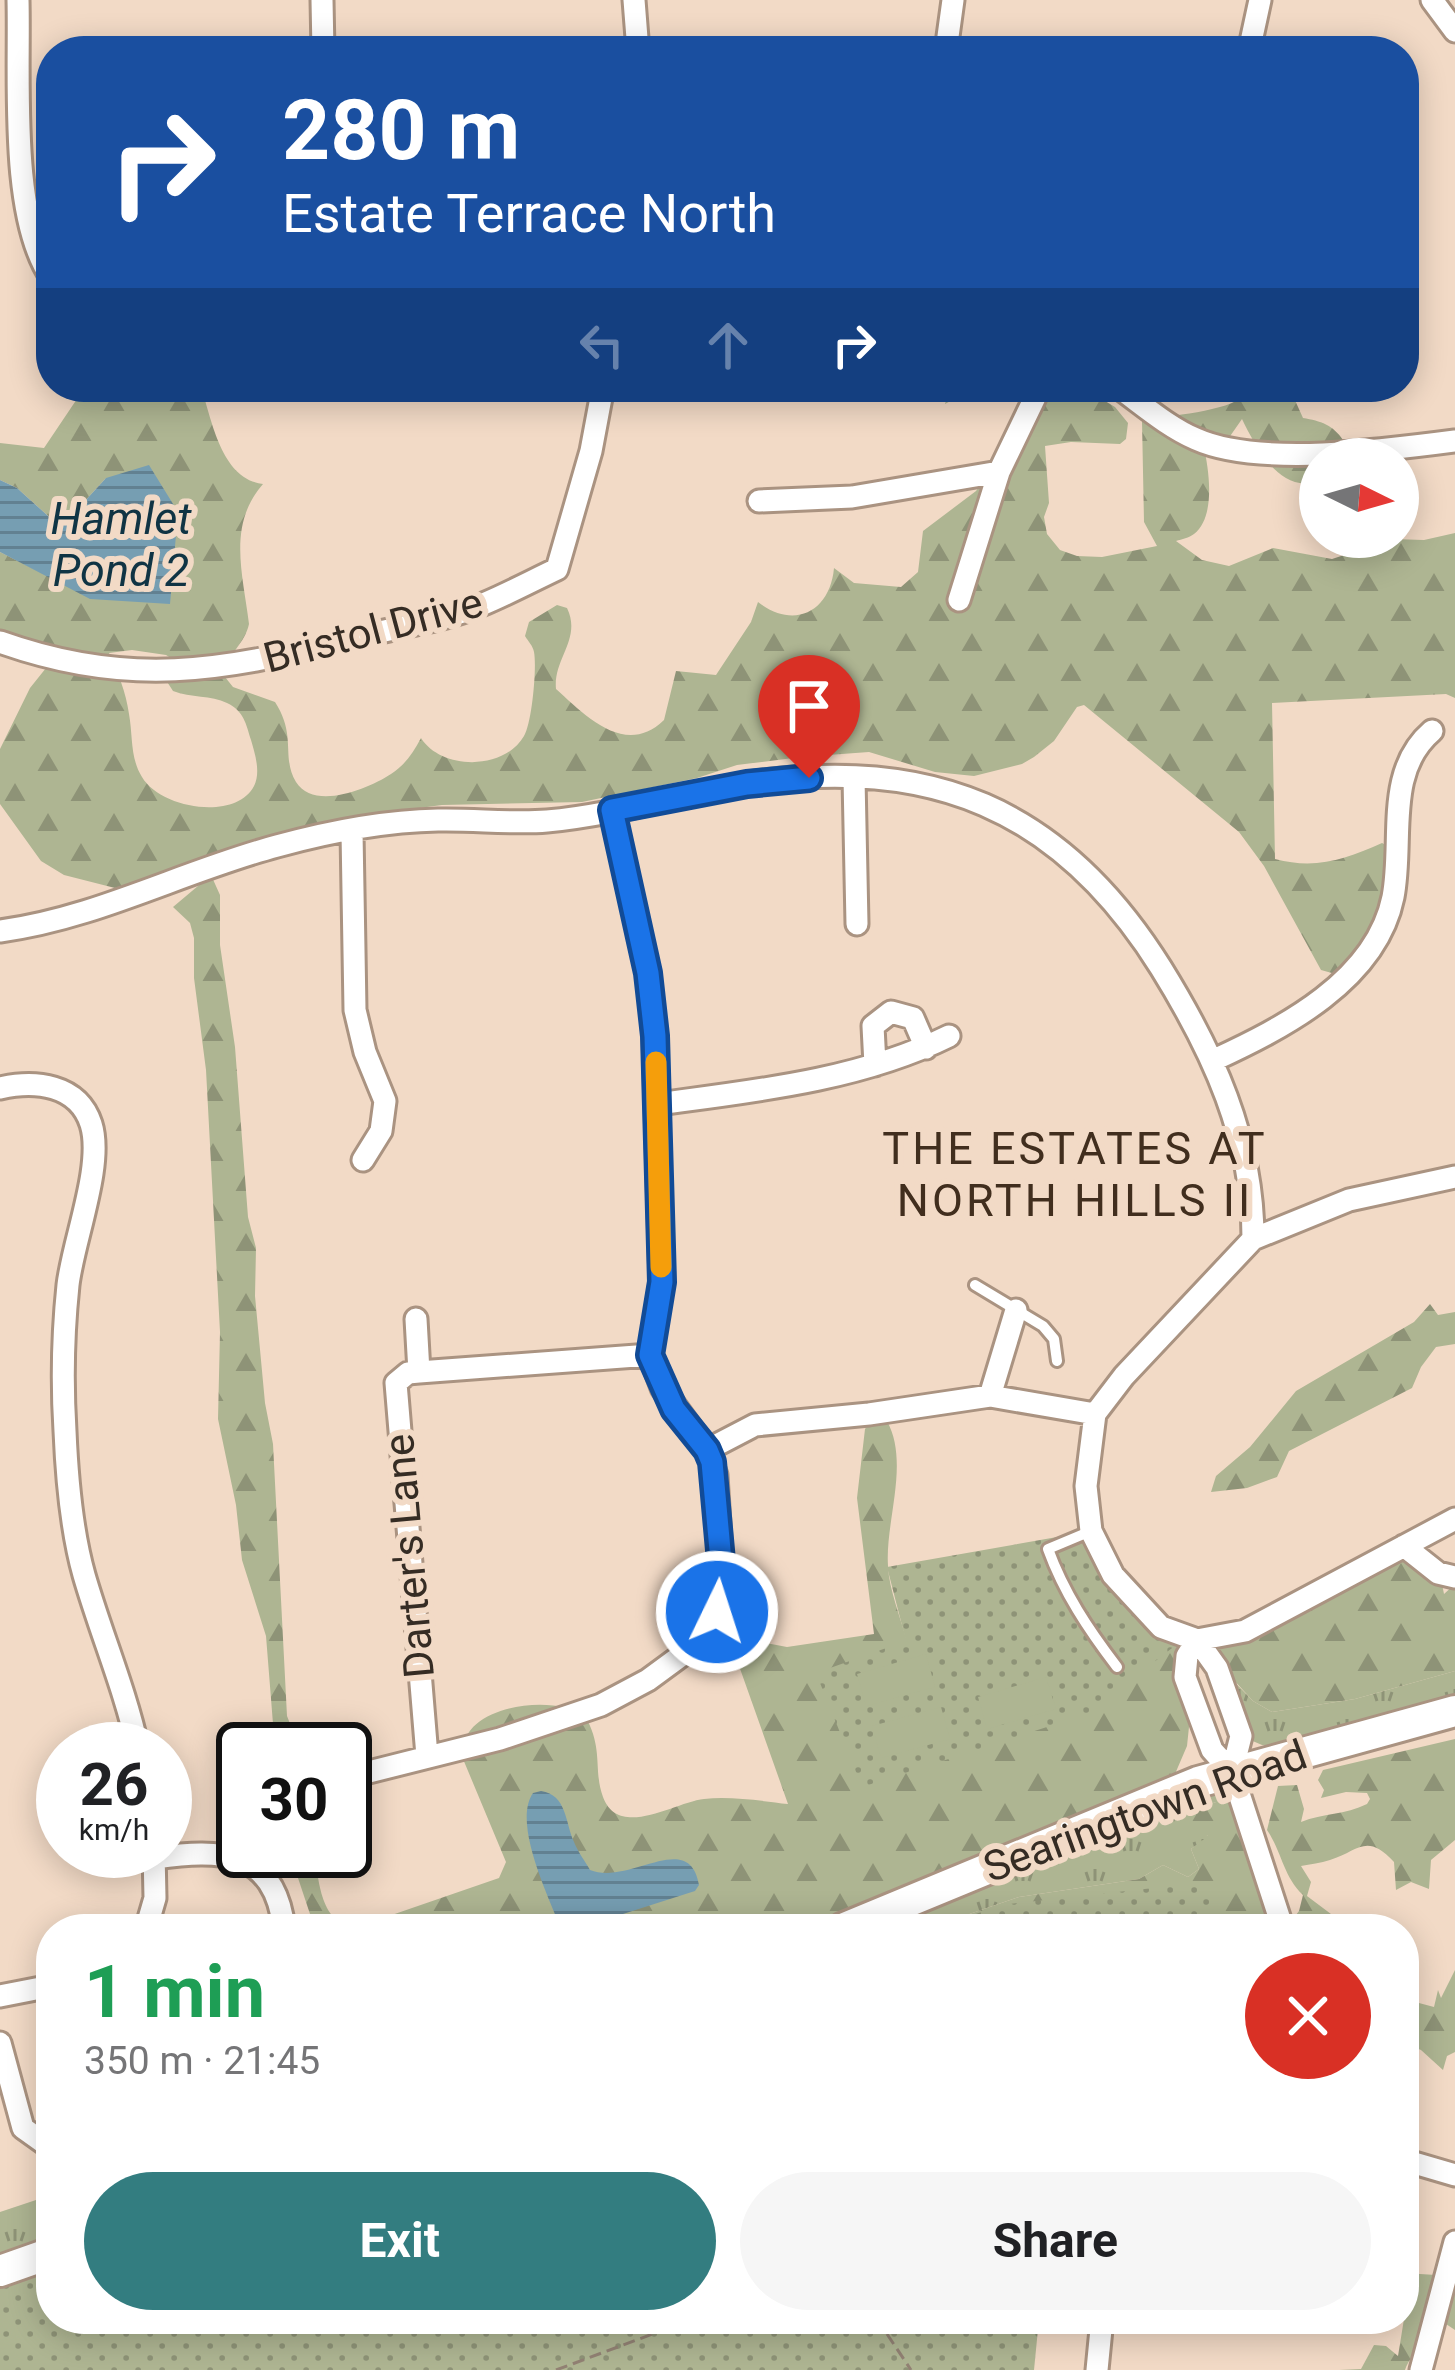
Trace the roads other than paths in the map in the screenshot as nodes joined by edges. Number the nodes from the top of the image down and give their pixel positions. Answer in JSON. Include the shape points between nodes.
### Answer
{"nodes":[{"id":1,"x":18,"y":0,"type":"edge"},
{"id":2,"x":322,"y":0,"type":"edge"},
{"id":3,"x":634,"y":0,"type":"edge"},
{"id":4,"x":953,"y":0,"type":"edge"},
{"id":5,"x":1260,"y":0,"type":"edge"},
{"id":6,"x":1432,"y":0,"type":"edge"},
{"id":7,"x":1455,"y":31,"type":"edge"},
{"id":8,"x":323,"y":36,"type":"edge"},
{"id":9,"x":637,"y":36,"type":"edge"},
{"id":10,"x":948,"y":36,"type":"edge"},
{"id":11,"x":1252,"y":36,"type":"edge"},
{"id":12,"x":36,"y":247,"type":"edge"},
{"id":13,"x":600,"y":402,"type":"edge"},
{"id":14,"x":1033,"y":402,"type":"edge"},
{"id":15,"x":1139,"y":402,"type":"edge"},
{"id":16,"x":1455,"y":441,"type":"edge"},
{"id":17,"x":999,"y":472,"type":"junction"},
{"id":18,"x":759,"y":502,"type":"dead end"},
{"id":19,"x":959,"y":600,"type":"dead end"},
{"id":20,"x":0,"y":642,"type":"edge"},
{"id":21,"x":1432,"y":731,"type":"dead end"},
{"id":22,"x":854,"y":778,"type":"junction"},
{"id":23,"x":612,"y":810,"type":"junction"},
{"id":24,"x":352,"y":832,"type":"junction"},
{"id":25,"x":857,"y":924,"type":"dead end"},
{"id":26,"x":0,"y":931,"type":"edge"},
{"id":27,"x":950,"y":1036,"type":"dead end"},
{"id":28,"x":926,"y":1048,"type":"junction"},
{"id":29,"x":1214,"y":1060,"type":"junction"},
{"id":30,"x":875,"y":1065,"type":"junction"},
{"id":31,"x":0,"y":1088,"type":"edge"},
{"id":32,"x":657,"y":1104,"type":"junction"},
{"id":33,"x":363,"y":1160,"type":"dead end"},
{"id":34,"x":1455,"y":1177,"type":"edge"},
{"id":35,"x":1253,"y":1239,"type":"junction"},
{"id":36,"x":975,"y":1285,"type":"dead end"},
{"id":37,"x":1016,"y":1310,"type":"junction"},
{"id":38,"x":416,"y":1319,"type":"dead end"},
{"id":39,"x":650,"y":1355,"type":"junction"},
{"id":40,"x":1057,"y":1360,"type":"dead end"},
{"id":41,"x":419,"y":1372,"type":"junction"},
{"id":42,"x":990,"y":1396,"type":"junction"},
{"id":43,"x":1095,"y":1414,"type":"junction"},
{"id":44,"x":707,"y":1450,"type":"junction"},
{"id":45,"x":1455,"y":1519,"type":"edge"},
{"id":46,"x":1091,"y":1531,"type":"junction"},
{"id":47,"x":1404,"y":1546,"type":"junction"},
{"id":48,"x":1455,"y":1577,"type":"edge"},
{"id":49,"x":1197,"y":1640,"type":"junction"},
{"id":50,"x":1117,"y":1666,"type":"dead end"},
{"id":51,"x":1455,"y":1711,"type":"edge"},
{"id":52,"x":131,"y":1722,"type":"edge"},
{"id":53,"x":427,"y":1756,"type":"junction"},
{"id":54,"x":372,"y":1771,"type":"edge"},
{"id":55,"x":1232,"y":1772,"type":"junction"},
{"id":56,"x":192,"y":1852,"type":"edge"},
{"id":57,"x":154,"y":1878,"type":"edge"},
{"id":58,"x":150,"y":1914,"type":"edge"},
{"id":59,"x":280,"y":1914,"type":"edge"},
{"id":60,"x":877,"y":1914,"type":"edge"},
{"id":61,"x":1278,"y":1914,"type":"edge"},
{"id":62,"x":36,"y":1989,"type":"edge"},
{"id":63,"x":0,"y":1996,"type":"edge"},
{"id":64,"x":0,"y":2043,"type":"edge"},
{"id":65,"x":36,"y":2138,"type":"edge"},
{"id":66,"x":1419,"y":2164,"type":"edge"},
{"id":67,"x":1455,"y":2175,"type":"edge"},
{"id":68,"x":1455,"y":2242,"type":"edge"},
{"id":69,"x":36,"y":2258,"type":"edge"},
{"id":70,"x":0,"y":2271,"type":"edge"},
{"id":71,"x":1101,"y":2334,"type":"edge"},
{"id":72,"x":1097,"y":2370,"type":"edge"},
{"id":73,"x":1421,"y":2370,"type":"edge"}],
"edges":[{"from":1,"to":12,"type":"street","via":[[23,200]]},
{"from":2,"to":8,"type":"street"},
{"from":3,"to":9,"type":"street"},
{"from":4,"to":10,"type":"street"},
{"from":5,"to":11,"type":"street"},
{"from":6,"to":7,"type":"street"},
{"from":13,"to":20,"type":"street","name":"Bristol Drive","via":[[557,569],[488,602],[248,664],[185,671],[88,666]]},
{"from":14,"to":17,"type":"street"},
{"from":15,"to":16,"type":"street","via":[[1225,449],[1312,452]]},
{"from":17,"to":18,"type":"street","via":[[852,497]]},
{"from":17,"to":19,"type":"street"},
{"from":21,"to":29,"type":"street","via":[[1408,757],[1393,897],[1371,946],[1300,1017]]},
{"from":22,"to":23,"type":"street","via":[[747,784]]},
{"from":22,"to":25,"type":"street"},
{"from":22,"to":29,"type":"street","via":[[985,802],[1052,842],[1148,947]]},
{"from":23,"to":24,"type":"street"},
{"from":23,"to":32,"type":"street","via":[[648,973]]},
{"from":24,"to":26,"type":"street","via":[[270,848],[68,917]]},
{"from":24,"to":33,"type":"street","via":[[355,1010],[386,1101],[381,1131]]},
{"from":27,"to":28,"type":"street"},
{"from":28,"to":30,"type":"street"},
{"from":28,"to":30,"type":"street","via":[[913,1018],[891,1012],[873,1026]]},
{"from":29,"to":35,"type":"street","via":[[1246,1156]]},
{"from":30,"to":32,"type":"street"},
{"from":31,"to":52,"type":"street","via":[[47,1085],[70,1094],[91,1122],[93,1153],[68,1283],[65,1430],[83,1573]]},
{"from":32,"to":39,"type":"street","via":[[662,1282]]},
{"from":34,"to":35,"type":"street","via":[[1349,1200]]},
{"from":35,"to":43,"type":"street"},
{"from":36,"to":37,"type":"lane"},
{"from":37,"to":40,"type":"lane","via":[[1054,1339]]},
{"from":37,"to":42,"type":"street"},
{"from":38,"to":41,"type":"street"},
{"from":39,"to":41,"type":"street"},
{"from":39,"to":44,"type":"street","via":[[674,1409]]},
{"from":41,"to":53,"type":"street","name":"Darter's Lane","via":[[401,1377],[394,1390]]},
{"from":42,"to":43,"type":"street"},
{"from":42,"to":44,"type":"street","via":[[755,1425]]},
{"from":43,"to":46,"type":"street","via":[[1086,1486]]},
{"from":44,"to":53,"type":"street","via":[[722,1572],[717,1612],[697,1644],[601,1705]]},
{"from":45,"to":47,"type":"street"},
{"from":46,"to":49,"type":"street","via":[[1113,1575],[1161,1627]]},
{"from":46,"to":50,"type":"lane","via":[[1048,1549],[1060,1582]]},
{"from":47,"to":48,"type":"street"},
{"from":47,"to":49,"type":"street","via":[[1245,1631]]},
{"from":49,"to":55,"type":"street","via":[[1217,1668],[1241,1736]]},
{"from":49,"to":55,"type":"street","via":[[1185,1677],[1212,1750]]},
{"from":51,"to":55,"type":"main road","name":"Searingtown Road"},
{"from":53,"to":54,"type":"street"},
{"from":55,"to":60,"type":"main road","name":"Searingtown Road"},
{"from":55,"to":61,"type":"street"},
{"from":56,"to":59,"type":"street","via":[[242,1860],[274,1892]]},
{"from":57,"to":58,"type":"street"},
{"from":62,"to":63,"type":"street"},
{"from":64,"to":65,"type":"street","via":[[22,2128]]},
{"from":66,"to":67,"type":"street"},
{"from":68,"to":73,"type":"street"},
{"from":69,"to":70,"type":"main road"},
{"from":71,"to":72,"type":"street"}]}
